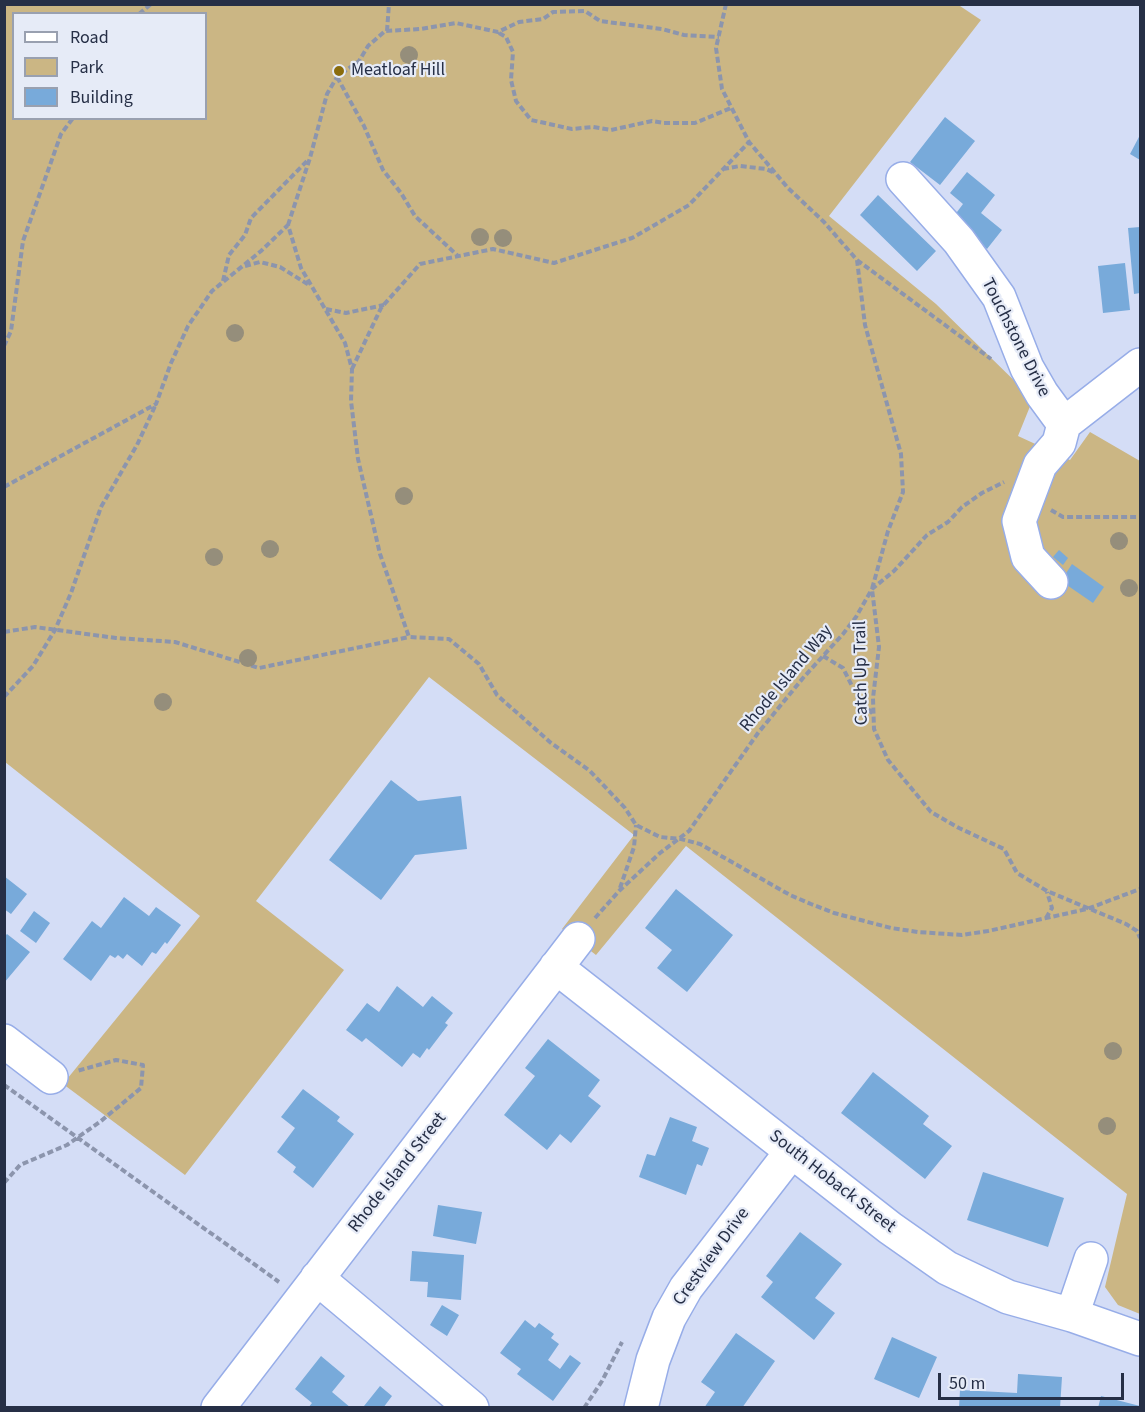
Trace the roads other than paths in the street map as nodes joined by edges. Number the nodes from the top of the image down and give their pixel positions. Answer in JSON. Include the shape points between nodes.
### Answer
{"nodes":[{"id":1,"x":903,"y":179,"type":"dead end"},
{"id":2,"x":1140,"y":365,"type":"edge"},
{"id":3,"x":1064,"y":424,"type":"junction"},
{"id":4,"x":1051,"y":582,"type":"dead end"},
{"id":5,"x":578,"y":939,"type":"road end"},
{"id":6,"x":556,"y":967,"type":"junction"},
{"id":7,"x":4,"y":1041,"type":"edge"},
{"id":8,"x":51,"y":1077,"type":"road end"},
{"id":9,"x":792,"y":1151,"type":"junction"},
{"id":10,"x":1091,"y":1259,"type":"dead end"},
{"id":11,"x":310,"y":1288,"type":"junction"},
{"id":12,"x":1072,"y":1315,"type":"junction"},
{"id":13,"x":1140,"y":1339,"type":"edge"},
{"id":14,"x":218,"y":1407,"type":"edge"},
{"id":15,"x":472,"y":1407,"type":"edge"},
{"id":16,"x":641,"y":1407,"type":"edge"}],
"edges":[{"from":1,"to":3,"type":"street","name":"Touchstone Drive","via":[[959,241],[999,297],[1027,368]]},
{"from":2,"to":3,"type":"street"},
{"from":3,"to":4,"type":"street","via":[[1059,443],[1040,465],[1019,521],[1028,557]]},
{"from":5,"to":6,"type":"street","name":"Rhode Island Street"},
{"from":6,"to":9,"type":"street","name":"South Hoback Street"},
{"from":6,"to":11,"type":"street","name":"Rhode Island Street"},
{"from":7,"to":8,"type":"street"},
{"from":9,"to":12,"type":"street","name":"South Hoback Street","via":[[947,1268],[1008,1297]]},
{"from":9,"to":16,"type":"street","name":"Crestview Drive","via":[[686,1288],[652,1360]]},
{"from":10,"to":12,"type":"street"},
{"from":11,"to":14,"type":"street","name":"Rhode Island Street"},
{"from":11,"to":15,"type":"street"},
{"from":12,"to":13,"type":"street","name":"South Hoback Street"}]}
